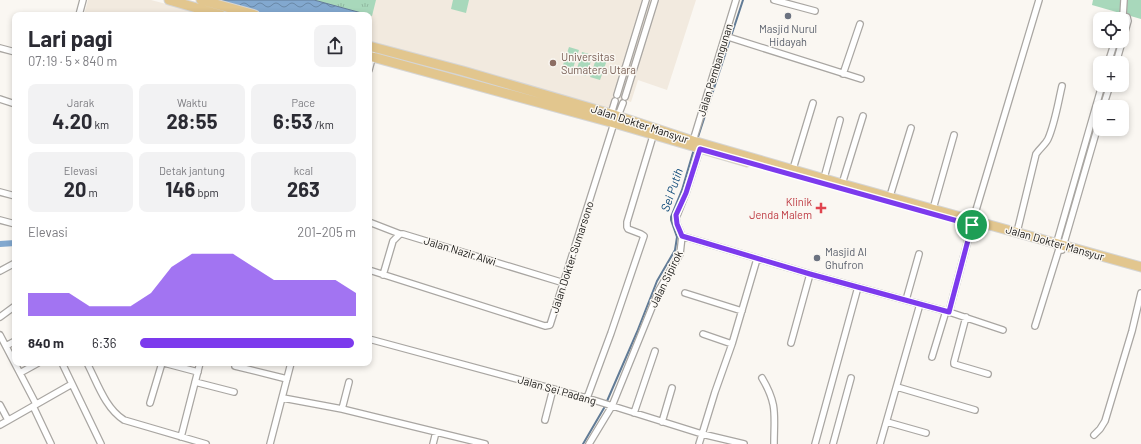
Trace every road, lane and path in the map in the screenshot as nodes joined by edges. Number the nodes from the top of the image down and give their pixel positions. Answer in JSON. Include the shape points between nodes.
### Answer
{"nodes":[{"id":1,"x":83,"y":0,"type":"edge"},
{"id":2,"x":169,"y":0,"type":"edge"},
{"id":3,"x":201,"y":0,"type":"edge"},
{"id":4,"x":646,"y":0,"type":"edge"},
{"id":5,"x":656,"y":0,"type":"edge"},
{"id":6,"x":736,"y":0,"type":"edge"},
{"id":7,"x":774,"y":0,"type":"edge"},
{"id":8,"x":1039,"y":0,"type":"edge"},
{"id":9,"x":1124,"y":0,"type":"edge"},
{"id":10,"x":209,"y":7,"type":"junction"},
{"id":11,"x":815,"y":11,"type":"dead end"},
{"id":12,"x":80,"y":12,"type":"edge"},
{"id":13,"x":216,"y":12,"type":"edge"},
{"id":14,"x":238,"y":12,"type":"edge"},
{"id":15,"x":1122,"y":12,"type":"edge"},
{"id":16,"x":641,"y":17,"type":"junction"},
{"id":17,"x":649,"y":20,"type":"junction"},
{"id":18,"x":860,"y":24,"type":"dead end"},
{"id":19,"x":729,"y":37,"type":"junction"},
{"id":20,"x":372,"y":47,"type":"edge"},
{"id":21,"x":0,"y":48,"type":"edge"},
{"id":22,"x":12,"y":51,"type":"edge"},
{"id":23,"x":372,"y":57,"type":"edge"},
{"id":24,"x":843,"y":74,"type":"junction"},
{"id":25,"x":861,"y":79,"type":"dead end"},
{"id":26,"x":1062,"y":86,"type":"dead end"},
{"id":27,"x":1100,"y":92,"type":"edge"},
{"id":28,"x":0,"y":99,"type":"edge"},
{"id":29,"x":813,"y":102,"type":"dead end"},
{"id":30,"x":12,"y":103,"type":"edge"},
{"id":31,"x":863,"y":116,"type":"dead end"},
{"id":32,"x":615,"y":118,"type":"junction"},
{"id":33,"x":1092,"y":119,"type":"joint"},
{"id":34,"x":840,"y":120,"type":"dead end"},
{"id":35,"x":912,"y":128,"type":"dead end"},
{"id":36,"x":954,"y":135,"type":"dead end"},
{"id":37,"x":653,"y":136,"type":"junction"},
{"id":38,"x":1095,"y":136,"type":"edge"},
{"id":39,"x":696,"y":145,"type":"junction"},
{"id":40,"x":1078,"y":168,"type":"junction"},
{"id":41,"x":793,"y":169,"type":"junction"},
{"id":42,"x":1085,"y":170,"type":"junction"},
{"id":43,"x":824,"y":178,"type":"junction"},
{"id":44,"x":842,"y":184,"type":"junction"},
{"id":45,"x":0,"y":192,"type":"edge"},
{"id":46,"x":12,"y":195,"type":"edge"},
{"id":47,"x":890,"y":196,"type":"junction"},
{"id":48,"x":933,"y":208,"type":"junction"},
{"id":49,"x":1066,"y":211,"type":"junction"},
{"id":50,"x":1073,"y":213,"type":"junction"},
{"id":51,"x":0,"y":220,"type":"edge"},
{"id":52,"x":12,"y":223,"type":"edge"},
{"id":53,"x":372,"y":223,"type":"edge"},
{"id":54,"x":973,"y":223,"type":"junction"},
{"id":55,"x":1016,"y":232,"type":"junction"},
{"id":56,"x":400,"y":234,"type":"junction"},
{"id":57,"x":682,"y":236,"type":"junction"},
{"id":58,"x":1059,"y":247,"type":"junction"},
{"id":59,"x":919,"y":254,"type":"dead end"},
{"id":60,"x":757,"y":259,"type":"junction"},
{"id":61,"x":12,"y":265,"type":"edge"},
{"id":62,"x":1141,"y":267,"type":"edge"},
{"id":63,"x":0,"y":271,"type":"edge"},
{"id":64,"x":372,"y":271,"type":"edge"},
{"id":65,"x":1141,"y":272,"type":"edge"},
{"id":66,"x":810,"y":274,"type":"junction"},
{"id":67,"x":383,"y":275,"type":"junction"},
{"id":68,"x":564,"y":283,"type":"junction"},
{"id":69,"x":858,"y":287,"type":"junction"},
{"id":70,"x":685,"y":293,"type":"dead end"},
{"id":71,"x":1141,"y":293,"type":"edge"},
{"id":72,"x":906,"y":300,"type":"junction"},
{"id":73,"x":920,"y":304,"type":"junction"},
{"id":74,"x":12,"y":308,"type":"edge"},
{"id":75,"x":742,"y":311,"type":"junction"},
{"id":76,"x":948,"y":312,"type":"junction"},
{"id":77,"x":0,"y":316,"type":"edge"},
{"id":78,"x":966,"y":318,"type":"junction"},
{"id":79,"x":1035,"y":326,"type":"dead end"},
{"id":80,"x":1004,"y":330,"type":"dead end"},
{"id":81,"x":702,"y":334,"type":"dead end"},
{"id":82,"x":0,"y":335,"type":"edge"},
{"id":83,"x":372,"y":340,"type":"edge"},
{"id":84,"x":12,"y":343,"type":"edge"},
{"id":85,"x":791,"y":343,"type":"dead end"},
{"id":86,"x":732,"y":344,"type":"junction"},
{"id":87,"x":6,"y":346,"type":"junction"},
{"id":88,"x":655,"y":352,"type":"dead end"},
{"id":89,"x":932,"y":357,"type":"dead end"},
{"id":90,"x":12,"y":358,"type":"edge"},
{"id":91,"x":16,"y":366,"type":"edge"},
{"id":92,"x":33,"y":366,"type":"edge"},
{"id":93,"x":63,"y":366,"type":"edge"},
{"id":94,"x":89,"y":366,"type":"edge"},
{"id":95,"x":162,"y":366,"type":"edge"},
{"id":96,"x":175,"y":366,"type":"edge"},
{"id":97,"x":199,"y":366,"type":"edge"},
{"id":98,"x":235,"y":366,"type":"dead end"},
{"id":99,"x":290,"y":366,"type":"edge"},
{"id":100,"x":198,"y":372,"type":"junction"},
{"id":101,"x":20,"y":373,"type":"junction"},
{"id":102,"x":988,"y":374,"type":"dead end"},
{"id":103,"x":762,"y":378,"type":"dead end"},
{"id":104,"x":852,"y":378,"type":"dead end"},
{"id":105,"x":287,"y":379,"type":"junction"},
{"id":106,"x":195,"y":382,"type":"junction"},
{"id":107,"x":349,"y":382,"type":"dead end"},
{"id":108,"x":72,"y":384,"type":"junction"},
{"id":109,"x":897,"y":387,"type":"junction"},
{"id":110,"x":672,"y":388,"type":"dead end"},
{"id":111,"x":553,"y":389,"type":"junction"},
{"id":112,"x":234,"y":392,"type":"dead end"},
{"id":113,"x":283,"y":398,"type":"junction"},
{"id":114,"x":587,"y":398,"type":"junction"},
{"id":115,"x":150,"y":403,"type":"dead end"},
{"id":116,"x":0,"y":405,"type":"edge"},
{"id":117,"x":34,"y":405,"type":"junction"},
{"id":118,"x":608,"y":405,"type":"junction"},
{"id":119,"x":342,"y":409,"type":"junction"},
{"id":120,"x":975,"y":410,"type":"dead end"},
{"id":121,"x":634,"y":413,"type":"junction"},
{"id":122,"x":8,"y":420,"type":"junction"},
{"id":123,"x":545,"y":420,"type":"dead end"},
{"id":124,"x":662,"y":422,"type":"junction"},
{"id":125,"x":887,"y":422,"type":"junction"},
{"id":126,"x":0,"y":425,"type":"edge"},
{"id":127,"x":436,"y":432,"type":"junction"},
{"id":128,"x":926,"y":433,"type":"dead end"},
{"id":129,"x":702,"y":434,"type":"junction"},
{"id":130,"x":1094,"y":435,"type":"dead end"},
{"id":131,"x":181,"y":437,"type":"junction"},
{"id":132,"x":51,"y":444,"type":"edge"},
{"id":133,"x":101,"y":444,"type":"edge"},
{"id":134,"x":206,"y":444,"type":"edge"},
{"id":135,"x":270,"y":444,"type":"edge"},
{"id":136,"x":432,"y":444,"type":"edge"},
{"id":137,"x":485,"y":444,"type":"edge"},
{"id":138,"x":589,"y":444,"type":"edge"},
{"id":139,"x":699,"y":444,"type":"edge"},
{"id":140,"x":744,"y":444,"type":"edge"},
{"id":141,"x":774,"y":444,"type":"edge"},
{"id":142,"x":815,"y":444,"type":"edge"},
{"id":143,"x":833,"y":444,"type":"edge"},
{"id":144,"x":880,"y":444,"type":"edge"}],
"edges":[{"from":1,"to":12,"type":"street"},
{"from":2,"to":10,"type":"main road"},
{"from":3,"to":10,"type":"main road"},
{"from":4,"to":16,"type":"street"},
{"from":5,"to":17,"type":"street"},
{"from":6,"to":19,"type":"street","name":"Jalan Pembangunan"},
{"from":7,"to":11,"type":"street"},
{"from":8,"to":54,"type":"street"},
{"from":9,"to":15,"type":"street"},
{"from":10,"to":13,"type":"main road"},
{"from":10,"to":14,"type":"main road"},
{"from":16,"to":17,"type":"street"},
{"from":16,"to":32,"type":"street","via":[[616,98]]},
{"from":17,"to":32,"type":"street","via":[[624,100]]},
{"from":18,"to":24,"type":"street"},
{"from":19,"to":24,"type":"street"},
{"from":19,"to":39,"type":"street","name":"Jalan Pembangunan"},
{"from":20,"to":32,"type":"main road","name":"Jalan Dokter Mansyur","via":[[463,71]]},
{"from":21,"to":22,"type":"street"},
{"from":23,"to":32,"type":"main road","name":"Jalan Dokter Mansyur"},
{"from":24,"to":25,"type":"street"},
{"from":26,"to":55,"type":"street","via":[[1049,137],[1036,154]]},
{"from":27,"to":33,"type":"street"},
{"from":28,"to":30,"type":"street"},
{"from":29,"to":41,"type":"street"},
{"from":31,"to":44,"type":"street"},
{"from":32,"to":37,"type":"main road","name":"Jalan Dokter Mansyur"},
{"from":32,"to":39,"type":"main road","name":"Jalan Dokter Mansyur"},
{"from":32,"to":68,"type":"street","name":"Jalan Dokter Sumarsono"},
{"from":33,"to":40,"type":"street"},
{"from":34,"to":43,"type":"street"},
{"from":35,"to":47,"type":"street"},
{"from":36,"to":48,"type":"street"},
{"from":37,"to":39,"type":"main road","name":"Jalan Dokter Mansyur"},
{"from":37,"to":114,"type":"street","via":[[627,222],[628,229],[643,237]]},
{"from":38,"to":42,"type":"street"},
{"from":39,"to":41,"type":"main road","name":"Jalan Dokter Mansyur"},
{"from":39,"to":54,"type":"main road","name":"Jalan Dokter Mansyur"},
{"from":39,"to":57,"type":"street","name":"Jalan Sipirok","via":[[686,193],[676,215]]},
{"from":40,"to":42,"type":"street"},
{"from":40,"to":49,"type":"street"},
{"from":41,"to":43,"type":"main road","name":"Jalan Dokter Mansyur"},
{"from":42,"to":50,"type":"street"},
{"from":43,"to":44,"type":"main road","name":"Jalan Dokter Mansyur"},
{"from":44,"to":47,"type":"main road","name":"Jalan Dokter Mansyur"},
{"from":45,"to":46,"type":"street"},
{"from":47,"to":48,"type":"main road","name":"Jalan Dokter Mansyur"},
{"from":48,"to":54,"type":"main road","name":"Jalan Dokter Mansyur"},
{"from":49,"to":50,"type":"street"},
{"from":49,"to":58,"type":"street"},
{"from":50,"to":58,"type":"street"},
{"from":51,"to":52,"type":"street"},
{"from":53,"to":56,"type":"street","name":"Jalan Nazir Alwi"},
{"from":54,"to":55,"type":"main road","name":"Jalan Dokter Mansyur"},
{"from":54,"to":58,"type":"main road","name":"Jalan Dokter Mansyur"},
{"from":54,"to":76,"type":"street"},
{"from":55,"to":58,"type":"main road","name":"Jalan Dokter Mansyur"},
{"from":56,"to":67,"type":"street","via":[[393,241]]},
{"from":56,"to":68,"type":"street","name":"Jalan Nazir Alwi","via":[[407,234]]},
{"from":57,"to":60,"type":"street"},
{"from":57,"to":118,"type":"street","name":"Jalan Sipirok","via":[[680,254],[659,290]]},
{"from":58,"to":62,"type":"main road","name":"Jalan Dokter Mansyur"},
{"from":58,"to":65,"type":"main road","name":"Jalan Dokter Mansyur"},
{"from":58,"to":79,"type":"street"},
{"from":59,"to":72,"type":"street"},
{"from":60,"to":66,"type":"street"},
{"from":60,"to":75,"type":"street"},
{"from":61,"to":63,"type":"street"},
{"from":64,"to":67,"type":"street","name":"Jalan Dokter Sumarsono"},
{"from":66,"to":69,"type":"street"},
{"from":66,"to":85,"type":"street"},
{"from":67,"to":68,"type":"street","name":"Jalan Dokter Sumarsono","via":[[545,326],[551,323]]},
{"from":69,"to":72,"type":"street"},
{"from":69,"to":142,"type":"street"},
{"from":70,"to":75,"type":"street"},
{"from":71,"to":130,"type":"street","via":[[1105,421]]},
{"from":72,"to":73,"type":"street"},
{"from":73,"to":76,"type":"street"},
{"from":73,"to":109,"type":"street"},
{"from":74,"to":77,"type":"street"},
{"from":75,"to":86,"type":"street"},
{"from":76,"to":78,"type":"street"},
{"from":76,"to":89,"type":"street"},
{"from":78,"to":80,"type":"street"},
{"from":78,"to":102,"type":"street","via":[[954,364]]},
{"from":81,"to":86,"type":"street"},
{"from":82,"to":87,"type":"street"},
{"from":83,"to":111,"type":"street","name":"Jalan Sei Padang"},
{"from":84,"to":87,"type":"street"},
{"from":86,"to":129,"type":"street"},
{"from":87,"to":90,"type":"street"},
{"from":88,"to":121,"type":"street"},
{"from":91,"to":101,"type":"street"},
{"from":92,"to":101,"type":"street"},
{"from":93,"to":108,"type":"street"},
{"from":94,"to":131,"type":"street","via":[[117,416]]},
{"from":95,"to":115,"type":"street"},
{"from":96,"to":100,"type":"street"},
{"from":97,"to":100,"type":"street"},
{"from":98,"to":105,"type":"street"},
{"from":99,"to":105,"type":"street"},
{"from":100,"to":106,"type":"street"},
{"from":101,"to":117,"type":"street"},
{"from":103,"to":141,"type":"street","via":[[773,402]]},
{"from":104,"to":143,"type":"street"},
{"from":105,"to":113,"type":"street"},
{"from":106,"to":112,"type":"street"},
{"from":106,"to":131,"type":"street"},
{"from":107,"to":119,"type":"street"},
{"from":108,"to":117,"type":"street"},
{"from":108,"to":133,"type":"street"},
{"from":109,"to":120,"type":"street"},
{"from":109,"to":125,"type":"street"},
{"from":110,"to":124,"type":"street"},
{"from":111,"to":114,"type":"street","name":"Jalan Sei Padang"},
{"from":111,"to":123,"type":"street"},
{"from":113,"to":119,"type":"street"},
{"from":113,"to":135,"type":"street"},
{"from":114,"to":118,"type":"street","name":"Jalan Sei Padang"},
{"from":116,"to":122,"type":"street"},
{"from":117,"to":122,"type":"street"},
{"from":117,"to":132,"type":"street"},
{"from":118,"to":121,"type":"street","name":"Jalan Sei Padang"},
{"from":118,"to":138,"type":"street","name":"Jalan Sipirok"},
{"from":119,"to":127,"type":"street"},
{"from":121,"to":124,"type":"street","name":"Jalan Sei Padang"},
{"from":122,"to":126,"type":"street"},
{"from":124,"to":129,"type":"street","name":"Jalan Sei Padang"},
{"from":125,"to":128,"type":"street"},
{"from":125,"to":144,"type":"street"},
{"from":127,"to":136,"type":"street"},
{"from":127,"to":137,"type":"street"},
{"from":129,"to":139,"type":"street"},
{"from":129,"to":140,"type":"street","name":"Jalan Sei Padang"},
{"from":131,"to":134,"type":"street"}]}
